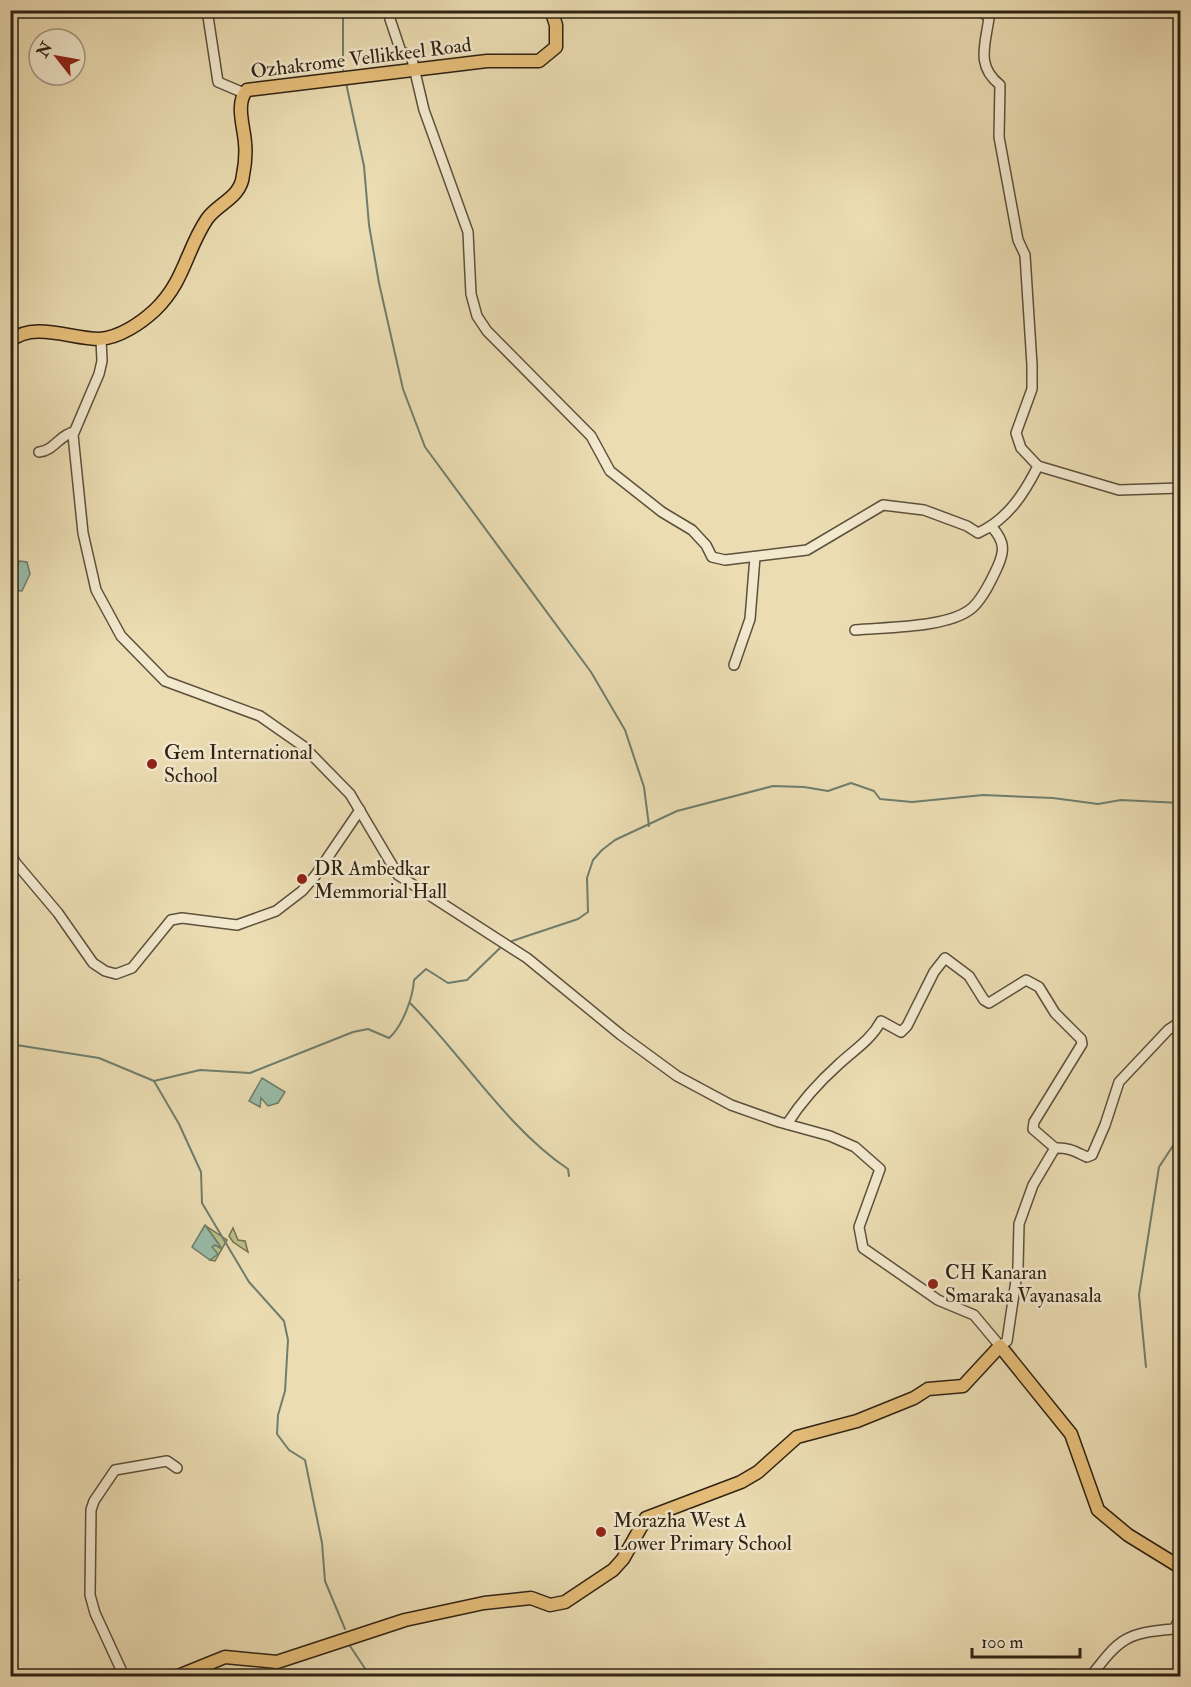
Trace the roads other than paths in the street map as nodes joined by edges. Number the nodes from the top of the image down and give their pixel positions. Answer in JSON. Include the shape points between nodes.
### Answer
{"nodes":[{"id":1,"x":207,"y":10,"type":"edge"},
{"id":2,"x":393,"y":10,"type":"edge"},
{"id":3,"x":551,"y":10,"type":"edge"},
{"id":4,"x":980,"y":10,"type":"edge"},
{"id":5,"x":415,"y":69,"type":"junction"},
{"id":6,"x":244,"y":93,"type":"junction"},
{"id":7,"x":100,"y":339,"type":"junction"},
{"id":8,"x":10,"y":341,"type":"edge"},
{"id":9,"x":74,"y":432,"type":"junction"},
{"id":10,"x":39,"y":452,"type":"dead end"},
{"id":11,"x":1038,"y":466,"type":"junction"},
{"id":12,"x":1180,"y":488,"type":"edge"},
{"id":13,"x":992,"y":527,"type":"junction"},
{"id":14,"x":755,"y":557,"type":"junction"},
{"id":15,"x":855,"y":630,"type":"dead end"},
{"id":16,"x":734,"y":665,"type":"dead end"},
{"id":17,"x":360,"y":810,"type":"junction"},
{"id":18,"x":10,"y":852,"type":"edge"},
{"id":19,"x":1180,"y":1022,"type":"edge"},
{"id":20,"x":787,"y":1124,"type":"junction"},
{"id":21,"x":1055,"y":1148,"type":"junction"},
{"id":22,"x":1000,"y":1346,"type":"junction"},
{"id":23,"x":177,"y":1468,"type":"dead end"},
{"id":24,"x":1180,"y":1567,"type":"edge"},
{"id":25,"x":1180,"y":1618,"type":"edge"},
{"id":26,"x":124,"y":1677,"type":"edge"},
{"id":27,"x":178,"y":1677,"type":"edge"},
{"id":28,"x":1091,"y":1677,"type":"edge"}],
"edges":[{"from":1,"to":6,"type":"street","via":[[218,82]]},
{"from":2,"to":5,"type":"street","via":[[390,19],[400,49],[411,55]]},
{"from":3,"to":5,"type":"main road","name":"Ozhakrome Vellikkeel Road","via":[[556,47],[539,61],[487,61]]},
{"from":4,"to":11,"type":"street","via":[[989,18],[983,61],[989,76],[1000,85],[999,137],[1027,273],[1032,389],[1016,433],[1021,448]]},
{"from":5,"to":6,"type":"main road","name":"Ozhakrome Vellikkeel Road","via":[[251,88]]},
{"from":5,"to":14,"type":"street","via":[[424,110],[468,232],[471,294],[477,316],[487,331],[591,436],[610,471],[692,531],[712,557]]},
{"from":6,"to":7,"type":"main road","name":"Ozhakrome Vellikkeel Road","via":[[241,110],[246,145],[243,178],[238,188],[206,220],[175,288],[156,309],[140,323]]},
{"from":7,"to":8,"type":"main road","name":"Ozhakrome Vellikkeel Road","via":[[37,332]]},
{"from":7,"to":9,"type":"street","via":[[99,374]]},
{"from":9,"to":10,"type":"street"},
{"from":9,"to":17,"type":"street","via":[[83,533],[96,590],[121,636],[165,681],[260,716],[303,746],[350,794]]},
{"from":11,"to":12,"type":"street","via":[[1119,490]]},
{"from":11,"to":13,"type":"street","via":[[1027,489]]},
{"from":13,"to":14,"type":"street","via":[[978,534],[924,510],[883,505],[807,550]]},
{"from":13,"to":15,"type":"street","via":[[1004,550],[972,608],[943,621]]},
{"from":14,"to":16,"type":"street","via":[[750,619]]},
{"from":17,"to":18,"type":"street","via":[[315,876],[276,911],[237,926],[171,920],[132,968],[116,974],[93,963]]},
{"from":17,"to":20,"type":"street","via":[[398,875],[527,958],[677,1076],[731,1105]]},
{"from":19,"to":21,"type":"street","via":[[1119,1082],[1092,1155]]},
{"from":20,"to":21,"type":"street","via":[[798,1106],[864,1043],[881,1021],[901,1032],[907,1026],[945,958],[969,975],[989,1003],[1026,980],[1039,987],[1055,1013],[1081,1039],[1082,1044],[1034,1122],[1034,1129]]},
{"from":20,"to":22,"type":"street","via":[[855,1147],[880,1169],[859,1227],[863,1248],[938,1300],[974,1315]]},
{"from":21,"to":22,"type":"street","via":[[1034,1185],[1019,1224],[1007,1341]]},
{"from":22,"to":24,"type":"main road","via":[[1071,1434],[1098,1510],[1128,1535]]},
{"from":22,"to":27,"type":"main road","via":[[963,1386],[928,1389],[857,1421],[797,1437],[741,1482],[646,1518],[613,1570],[565,1602],[550,1605],[531,1598],[484,1603],[405,1620],[277,1662],[225,1657]]},
{"from":23,"to":26,"type":"street","via":[[167,1461],[115,1470],[91,1510],[90,1595]]},
{"from":25,"to":28,"type":"street","via":[[1174,1629],[1132,1635],[1110,1652]]}]}
